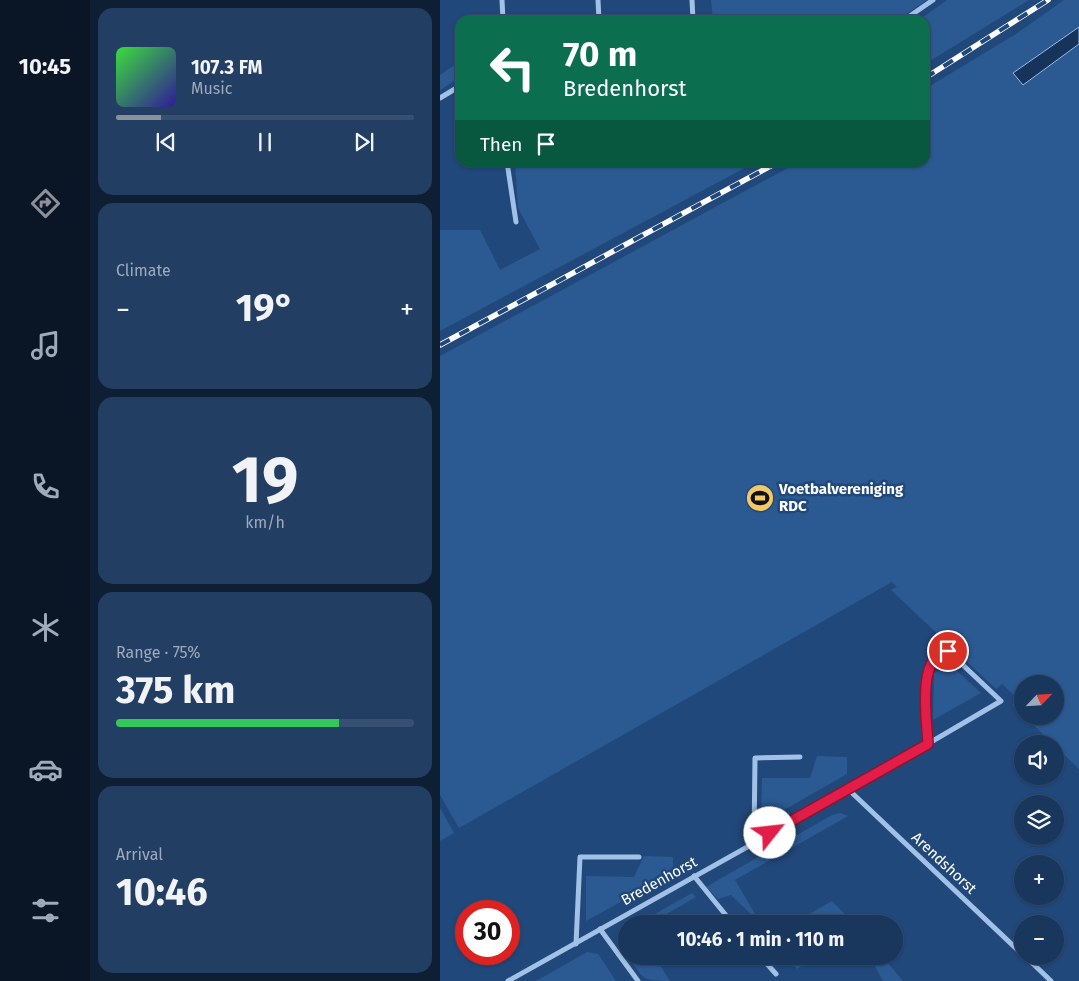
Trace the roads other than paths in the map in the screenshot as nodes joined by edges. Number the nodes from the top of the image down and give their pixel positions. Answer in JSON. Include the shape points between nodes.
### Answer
{"nodes":[{"id":1,"x":502,"y":0,"type":"edge"},
{"id":2,"x":598,"y":0,"type":"edge"},
{"id":3,"x":692,"y":0,"type":"edge"},
{"id":4,"x":933,"y":0,"type":"edge"},
{"id":5,"x":503,"y":15,"type":"edge"},
{"id":6,"x":599,"y":15,"type":"edge"},
{"id":7,"x":693,"y":15,"type":"edge"},
{"id":8,"x":911,"y":15,"type":"edge"},
{"id":9,"x":455,"y":89,"type":"edge"},
{"id":10,"x":440,"y":98,"type":"edge"},
{"id":11,"x":508,"y":167,"type":"edge"},
{"id":12,"x":516,"y":222,"type":"dead end"},
{"id":13,"x":928,"y":744,"type":"junction"},
{"id":14,"x":800,"y":757,"type":"dead end"},
{"id":15,"x":849,"y":790,"type":"junction"},
{"id":16,"x":754,"y":841,"type":"junction"},
{"id":17,"x":639,"y":857,"type":"dead end"},
{"id":18,"x":694,"y":876,"type":"junction"},
{"id":19,"x":726,"y":915,"type":"edge"},
{"id":20,"x":600,"y":929,"type":"junction"},
{"id":21,"x":576,"y":944,"type":"junction"},
{"id":22,"x":1014,"y":946,"type":"edge"},
{"id":23,"x":768,"y":965,"type":"edge"},
{"id":24,"x":1034,"y":965,"type":"edge"},
{"id":25,"x":776,"y":974,"type":"dead end"},
{"id":26,"x":631,"y":978,"type":"edge"},
{"id":27,"x":508,"y":981,"type":"edge"},
{"id":28,"x":638,"y":981,"type":"edge"},
{"id":29,"x":1051,"y":981,"type":"edge"}],
"edges":[{"from":1,"to":5,"type":"street"},
{"from":2,"to":6,"type":"street"},
{"from":3,"to":7,"type":"street"},
{"from":4,"to":8,"type":"street"},
{"from":9,"to":10,"type":"street"},
{"from":11,"to":12,"type":"street"},
{"from":13,"to":13,"type":"street","name":"Bredenhorst","via":[[926,675],[937,656],[948,651],[1001,701]]},
{"from":13,"to":15,"type":"street","name":"Bredenhorst"},
{"from":14,"to":16,"type":"street","via":[[754,758]]},
{"from":15,"to":16,"type":"street","name":"Bredenhorst"},
{"from":15,"to":22,"type":"street","name":"Arendshorst"},
{"from":16,"to":18,"type":"street","name":"Bredenhorst"},
{"from":17,"to":21,"type":"street","name":"Bredenhorst","via":[[580,857]]},
{"from":18,"to":19,"type":"street"},
{"from":18,"to":20,"type":"street","name":"Bredenhorst"},
{"from":20,"to":21,"type":"street","name":"Bredenhorst"},
{"from":20,"to":26,"type":"street"},
{"from":21,"to":27,"type":"street","name":"Bredenhorst"},
{"from":23,"to":25,"type":"street"},
{"from":24,"to":29,"type":"street","name":"Arendshorst"},
{"from":26,"to":28,"type":"street"}]}
